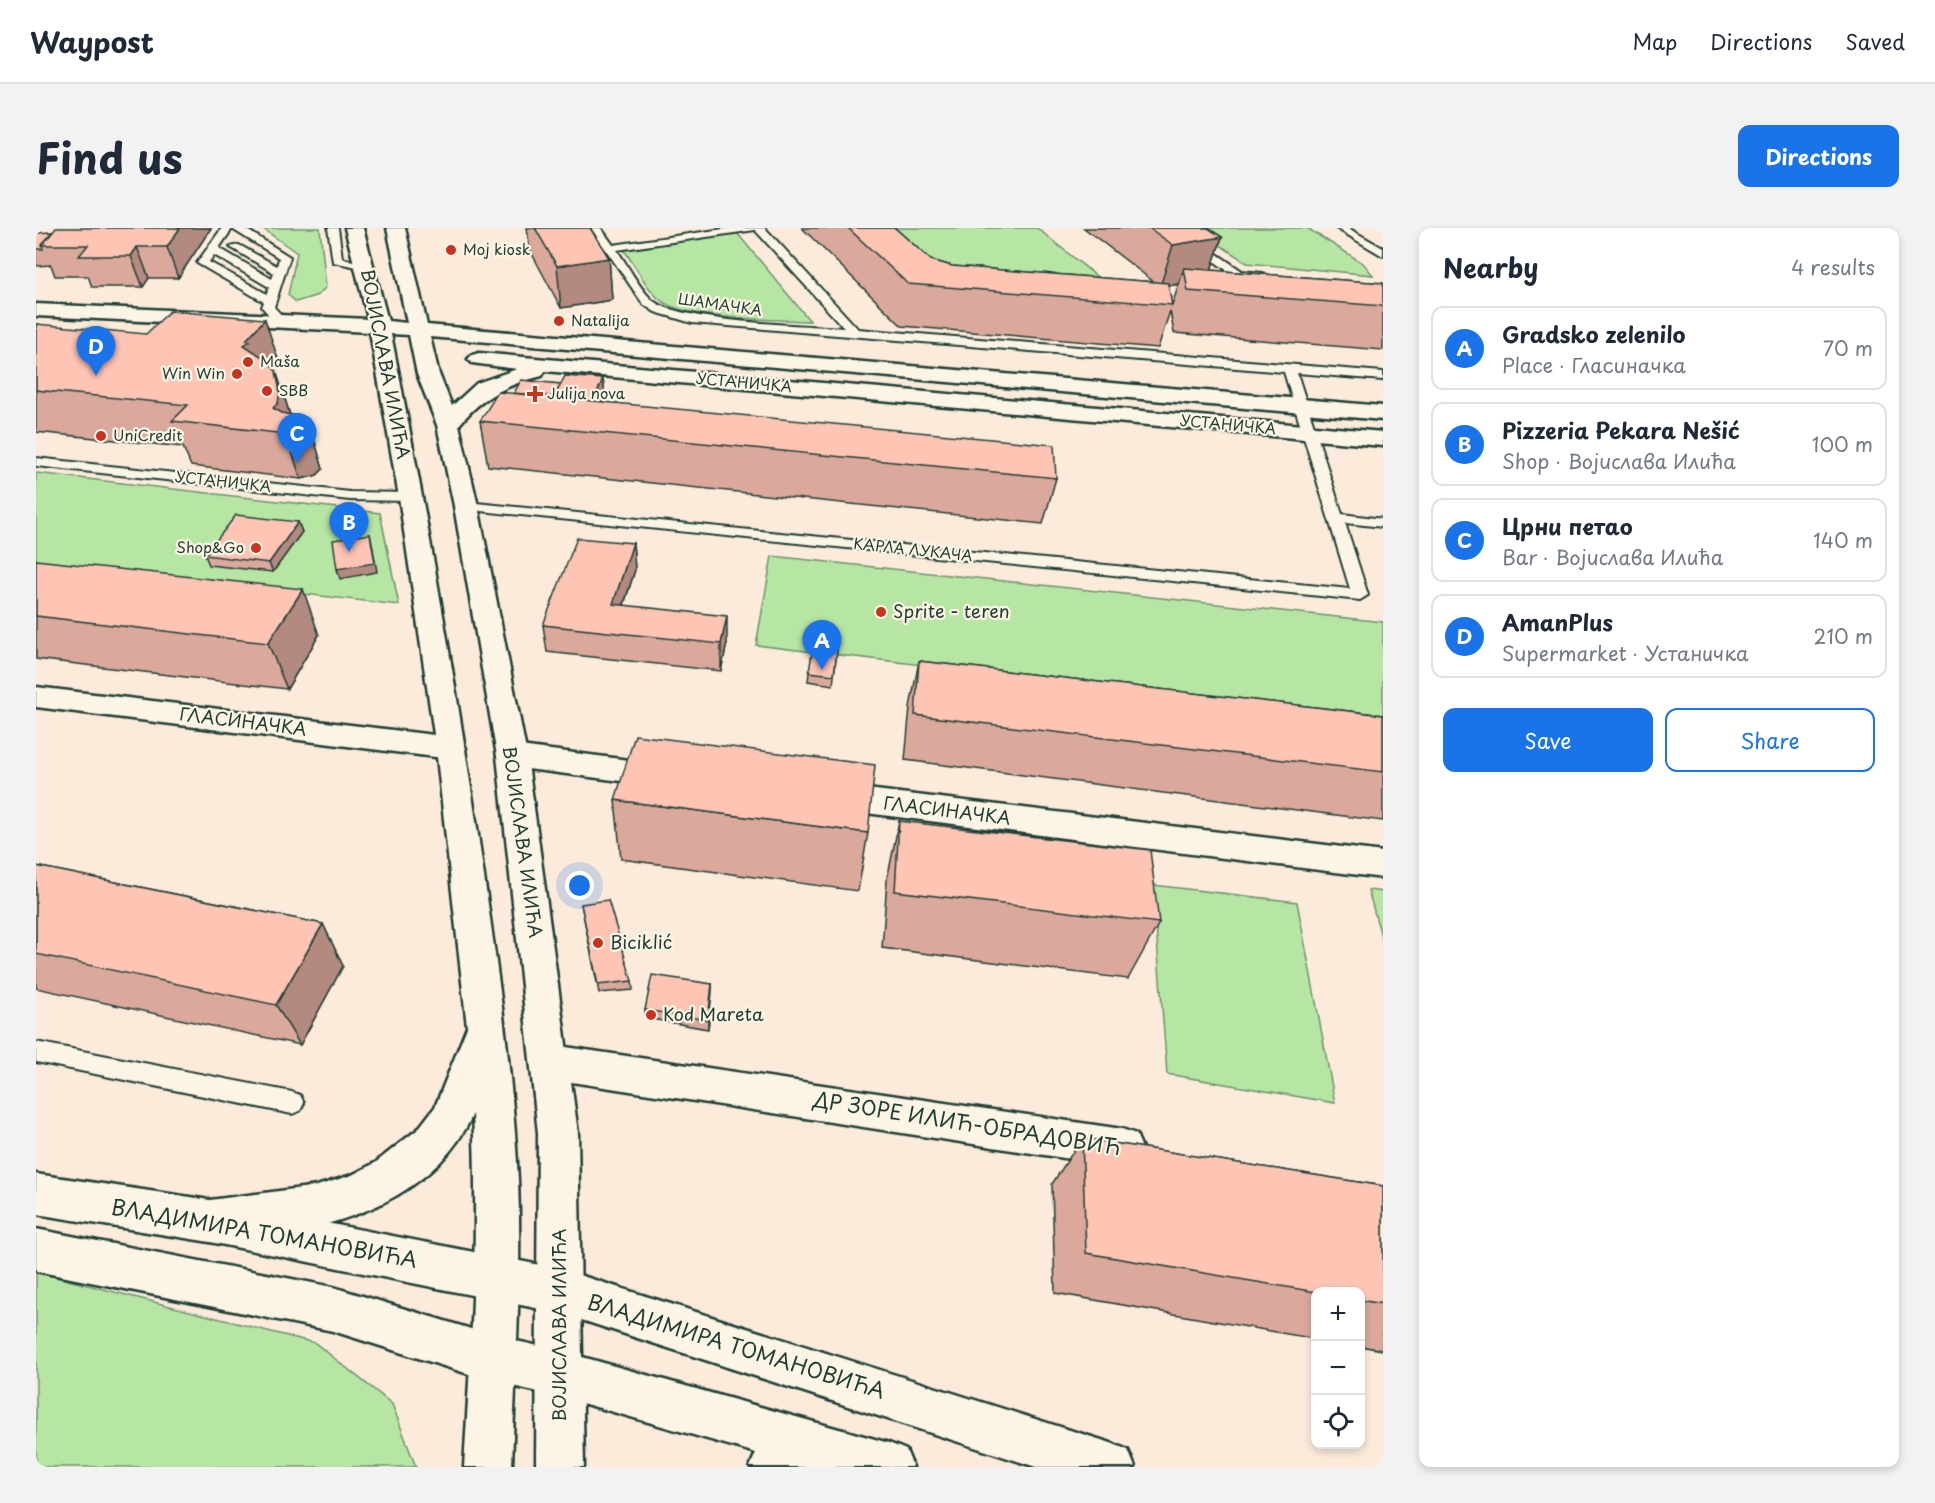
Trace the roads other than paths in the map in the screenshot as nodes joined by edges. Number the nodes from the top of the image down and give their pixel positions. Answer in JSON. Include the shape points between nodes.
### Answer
{"nodes":[{"id":1,"x":227,"y":228,"type":"edge"},
{"id":2,"x":236,"y":228,"type":"edge"},
{"id":3,"x":333,"y":228,"type":"edge"},
{"id":4,"x":354,"y":228,"type":"edge"},
{"id":5,"x":396,"y":228,"type":"edge"},
{"id":6,"x":596,"y":228,"type":"edge"},
{"id":7,"x":752,"y":228,"type":"edge"},
{"id":8,"x":759,"y":228,"type":"edge"},
{"id":9,"x":1172,"y":228,"type":"edge"},
{"id":10,"x":1341,"y":228,"type":"edge"},
{"id":11,"x":220,"y":239,"type":"junction"},
{"id":12,"x":611,"y":248,"type":"junction"},
{"id":13,"x":212,"y":249,"type":"junction"},
{"id":14,"x":1383,"y":253,"type":"edge"},
{"id":15,"x":280,"y":272,"type":"junction"},
{"id":16,"x":368,"y":273,"type":"junction"},
{"id":17,"x":1275,"y":277,"type":"edge"},
{"id":18,"x":275,"y":286,"type":"junction"},
{"id":19,"x":36,"y":310,"type":"edge"},
{"id":20,"x":274,"y":310,"type":"junction"},
{"id":21,"x":105,"y":316,"type":"junction"},
{"id":22,"x":378,"y":327,"type":"junction"},
{"id":23,"x":421,"y":332,"type":"junction"},
{"id":24,"x":856,"y":334,"type":"junction"},
{"id":25,"x":312,"y":342,"type":"dead end"},
{"id":26,"x":359,"y":346,"type":"dead end"},
{"id":27,"x":382,"y":348,"type":"junction"},
{"id":28,"x":425,"y":353,"type":"junction"},
{"id":29,"x":553,"y":366,"type":"junction"},
{"id":30,"x":1289,"y":368,"type":"junction"},
{"id":31,"x":1383,"y":376,"type":"edge"},
{"id":32,"x":1301,"y":405,"type":"junction"},
{"id":33,"x":1383,"y":413,"type":"edge"},
{"id":34,"x":448,"y":425,"type":"junction"},
{"id":35,"x":1311,"y":432,"type":"junction"},
{"id":36,"x":1383,"y":439,"type":"edge"},
{"id":37,"x":36,"y":462,"type":"edge"},
{"id":38,"x":411,"y":497,"type":"junction"},
{"id":39,"x":466,"y":506,"type":"junction"},
{"id":40,"x":1337,"y":518,"type":"junction"},
{"id":41,"x":1383,"y":523,"type":"edge"},
{"id":42,"x":36,"y":697,"type":"edge"},
{"id":43,"x":451,"y":748,"type":"junction"},
{"id":44,"x":512,"y":756,"type":"junction"},
{"id":45,"x":697,"y":780,"type":"edge"},
{"id":46,"x":802,"y":793,"type":"edge"},
{"id":47,"x":1383,"y":865,"type":"edge"},
{"id":48,"x":486,"y":1025,"type":"junction"},
{"id":49,"x":36,"y":1052,"type":"edge"},
{"id":50,"x":552,"y":1062,"type":"junction"},
{"id":51,"x":292,"y":1103,"type":"dead end"},
{"id":52,"x":1158,"y":1153,"type":"edge"},
{"id":53,"x":36,"y":1194,"type":"edge"},
{"id":54,"x":210,"y":1221,"type":"junction"},
{"id":55,"x":36,"y":1250,"type":"edge"},
{"id":56,"x":497,"y":1277,"type":"junction"},
{"id":57,"x":560,"y":1292,"type":"junction"},
{"id":58,"x":494,"y":1359,"type":"junction"},
{"id":59,"x":561,"y":1374,"type":"junction"},
{"id":60,"x":845,"y":1454,"type":"junction"},
{"id":61,"x":488,"y":1467,"type":"edge"},
{"id":62,"x":560,"y":1467,"type":"edge"},
{"id":63,"x":774,"y":1467,"type":"edge"},
{"id":64,"x":890,"y":1467,"type":"edge"},
{"id":65,"x":1111,"y":1467,"type":"edge"}],
"edges":[{"from":1,"to":11,"type":"lane"},
{"from":2,"to":15,"type":"lane","via":[[285,257]]},
{"from":3,"to":16,"type":"lane","via":[[337,260]]},
{"from":4,"to":16,"type":"main road","name":"ВОЈИСЛАВА ИЛИЋА"},
{"from":5,"to":23,"type":"main road","name":"ВОЈИСЛАВА ИЛИЋА"},
{"from":6,"to":12,"type":"lane","name":"ШАМАЧКА"},
{"from":7,"to":12,"type":"lane"},
{"from":8,"to":24,"type":"lane"},
{"from":9,"to":17,"type":"lane","via":[[1239,274]]},
{"from":10,"to":14,"type":"lane"},
{"from":11,"to":13,"type":"lane"},
{"from":11,"to":15,"type":"lane"},
{"from":12,"to":24,"type":"lane","name":"ШАМАЧКА","via":[[647,302],[667,313],[718,322]]},
{"from":13,"to":18,"type":"lane"},
{"from":13,"to":20,"type":"lane","via":[[203,263]]},
{"from":15,"to":18,"type":"lane"},
{"from":16,"to":20,"type":"main road","via":[[350,301],[325,313]]},
{"from":16,"to":22,"type":"main road","name":"ВОЈИСЛАВА ИЛИЋА"},
{"from":18,"to":20,"type":"lane"},
{"from":19,"to":21,"type":"main road","name":"УСТАНИЧКА"},
{"from":20,"to":21,"type":"main road","name":"УСТАНИЧКА"},
{"from":20,"to":22,"type":"main road","name":"УСТАНИЧКА"},
{"from":21,"to":25,"type":"main road","name":"УСТАНИЧКА","via":[[153,326]]},
{"from":22,"to":23,"type":"main road","name":"УСТАНИЧКА"},
{"from":22,"to":27,"type":"main road","name":"ВОЈИСЛАВА ИЛИЋА"},
{"from":23,"to":28,"type":"main road","name":"ВОЈИСЛАВА ИЛИЋА"},
{"from":23,"to":32,"type":"main road","name":"УСТАНИЧКА"},
{"from":24,"to":30,"type":"lane"},
{"from":26,"to":27,"type":"main road","name":"УСТАНИЧКА"},
{"from":27,"to":28,"type":"main road","name":"УСТАНИЧКА"},
{"from":27,"to":38,"type":"main road","name":"ВОЈИСЛАВА ИЛИЋА"},
{"from":28,"to":29,"type":"main road","name":"УСТАНИЧКА"},
{"from":28,"to":34,"type":"main road","name":"ВОЈИСЛАВА ИЛИЋА","via":[[428,374]]},
{"from":29,"to":34,"type":"main road","via":[[498,380],[478,390]]},
{"from":29,"to":35,"type":"main road","name":"УСТАНИЧКА"},
{"from":30,"to":31,"type":"lane"},
{"from":30,"to":32,"type":"lane"},
{"from":32,"to":33,"type":"main road","name":"УСТАНИЧКА"},
{"from":32,"to":35,"type":"lane"},
{"from":34,"to":39,"type":"main road","name":"ВОЈИСЛАВА ИЛИЋА"},
{"from":35,"to":36,"type":"main road","name":"УСТАНИЧКА"},
{"from":35,"to":40,"type":"lane"},
{"from":37,"to":38,"type":"lane","name":"УСТАНИЧКА","via":[[350,496]]},
{"from":38,"to":43,"type":"main road","name":"ВОЈИСЛАВА ИЛИЋА"},
{"from":39,"to":40,"type":"lane","name":"КАРЛА ЛУКАЧА","via":[[1360,595]]},
{"from":39,"to":44,"type":"main road","name":"ВОЈИСЛАВА ИЛИЋА"},
{"from":40,"to":41,"type":"lane"},
{"from":42,"to":43,"type":"main road","name":"ГЛАСИНАЧКА"},
{"from":43,"to":48,"type":"main road","name":"ВОЈИСЛАВА ИЛИЋА"},
{"from":44,"to":45,"type":"main road"},
{"from":44,"to":50,"type":"main road","name":"ВОЈИСЛАВА ИЛИЋА"},
{"from":46,"to":47,"type":"main road","name":"ГЛАСИНАЧКА"},
{"from":48,"to":54,"type":"main road","via":[[460,1099],[442,1132],[391,1179],[309,1211]]},
{"from":48,"to":56,"type":"main road","name":"ВОЈИСЛАВА ИЛИЋА","via":[[496,1180]]},
{"from":49,"to":51,"type":"lane"},
{"from":50,"to":52,"type":"main road","name":"ДР ЗОРЕ ИЛИЋ-ОБРАДОВИЋ"},
{"from":50,"to":57,"type":"main road","name":"ВОЈИСЛАВА ИЛИЋА","via":[[558,1133]]},
{"from":53,"to":54,"type":"main road","name":"ВЛАДИМИРА ТОМАНОВИЋА"},
{"from":54,"to":56,"type":"main road","name":"ВЛАДИМИРА ТОМАНОВИЋА"},
{"from":55,"to":58,"type":"main road","via":[[333,1309]]},
{"from":56,"to":57,"type":"main road","name":"ВЛАДИМИРА ТОМАНОВИЋА"},
{"from":56,"to":58,"type":"main road","name":"ВОЈИСЛАВА ИЛИЋА"},
{"from":57,"to":59,"type":"main road","name":"ВОЈИСЛАВА ИЛИЋА"},
{"from":57,"to":65,"type":"main road","name":"ВЛАДИМИРА ТОМАНОВИЋА"},
{"from":58,"to":59,"type":"main road"},
{"from":58,"to":61,"type":"main road","name":"ВОЈИСЛАВА ИЛИЋА"},
{"from":59,"to":60,"type":"main road"},
{"from":59,"to":62,"type":"main road","name":"ВОЈИСЛАВА ИЛИЋА"},
{"from":60,"to":63,"type":"main road"},
{"from":60,"to":64,"type":"main road"}]}
